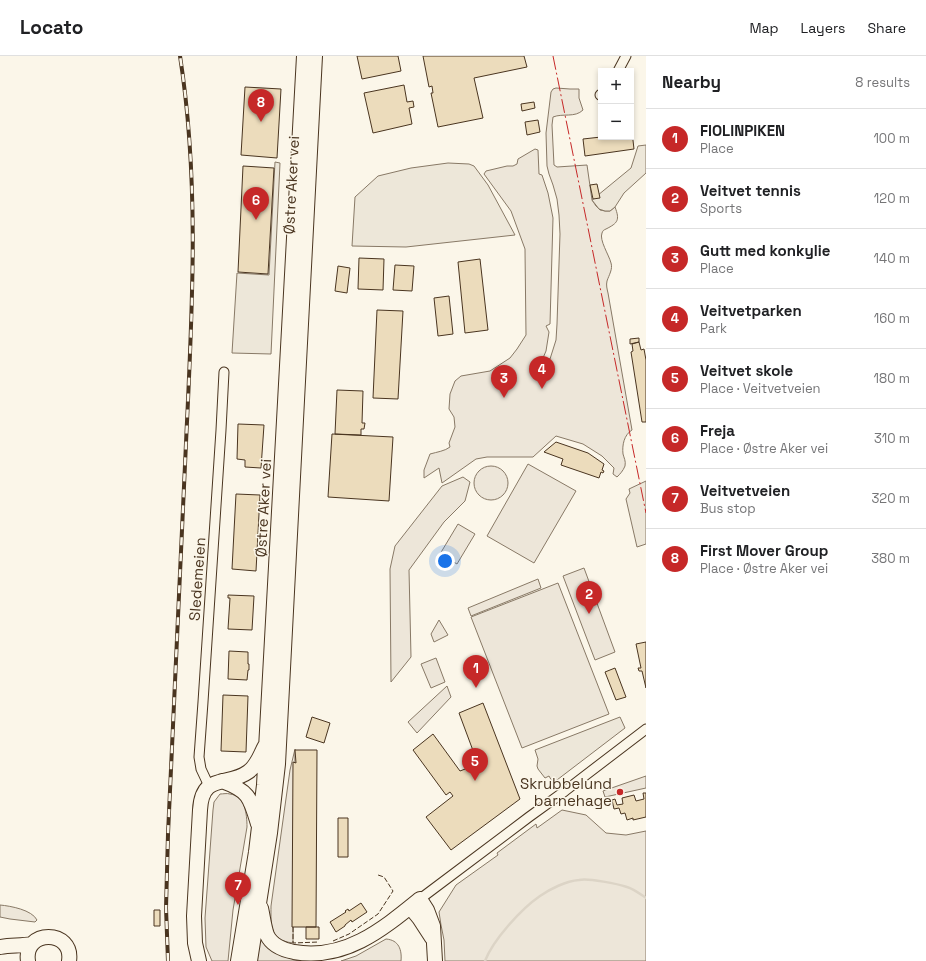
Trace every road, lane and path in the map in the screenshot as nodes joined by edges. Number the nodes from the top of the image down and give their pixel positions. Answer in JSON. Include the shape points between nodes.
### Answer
{"nodes":[{"id":1,"x":304,"y":56,"type":"edge"},
{"id":2,"x":315,"y":56,"type":"edge"},
{"id":3,"x":626,"y":56,"type":"edge"},
{"id":4,"x":620,"y":68,"type":"edge"},
{"id":5,"x":224,"y":372,"type":"dead end"},
{"id":6,"x":646,"y":729,"type":"edge"},
{"id":7,"x":268,"y":740,"type":"junction"},
{"id":8,"x":216,"y":784,"type":"junction"},
{"id":9,"x":259,"y":828,"type":"junction"},
{"id":10,"x":260,"y":898,"type":"junction"},
{"id":11,"x":415,"y":903,"type":"junction"},
{"id":12,"x":32,"y":944,"type":"junction"},
{"id":13,"x":0,"y":948,"type":"edge"},
{"id":14,"x":71,"y":958,"type":"edge"},
{"id":15,"x":26,"y":961,"type":"edge"},
{"id":16,"x":199,"y":961,"type":"edge"},
{"id":17,"x":238,"y":961,"type":"edge"},
{"id":18,"x":250,"y":961,"type":"edge"},
{"id":19,"x":435,"y":961,"type":"edge"}],
"edges":[{"from":1,"to":7,"type":"highway","name":"Østre Aker vei"},
{"from":2,"to":10,"type":"highway","name":"Østre Aker vei","via":[[278,764]]},
{"from":3,"to":4,"type":"street"},
{"from":5,"to":8,"type":"street","name":"Sledemeien","via":[[199,757],[201,769]]},
{"from":6,"to":11,"type":"street"},
{"from":7,"to":8,"type":"highway","via":[[251,769],[242,776]]},
{"from":7,"to":9,"type":"highway","name":"Østre Aker vei"},
{"from":8,"to":9,"type":"highway","via":[[239,788],[246,794]]},
{"from":8,"to":16,"type":"highway","via":[[204,793],[200,803],[194,930]]},
{"from":9,"to":17,"type":"highway","name":"Østre Aker vei"},
{"from":10,"to":11,"type":"highway","via":[[267,935],[274,944],[291,952],[312,954],[336,951],[361,942]]},
{"from":10,"to":18,"type":"highway","name":"Østre Aker vei"},
{"from":11,"to":19,"type":"highway","via":[[419,918],[434,942]]},
{"from":12,"to":13,"type":"highway"},
{"from":12,"to":14,"type":"highway","via":[[40,938],[55,938],[64,943]]},
{"from":12,"to":15,"type":"highway"},
{"from":13,"to":15,"type":"highway"}]}
